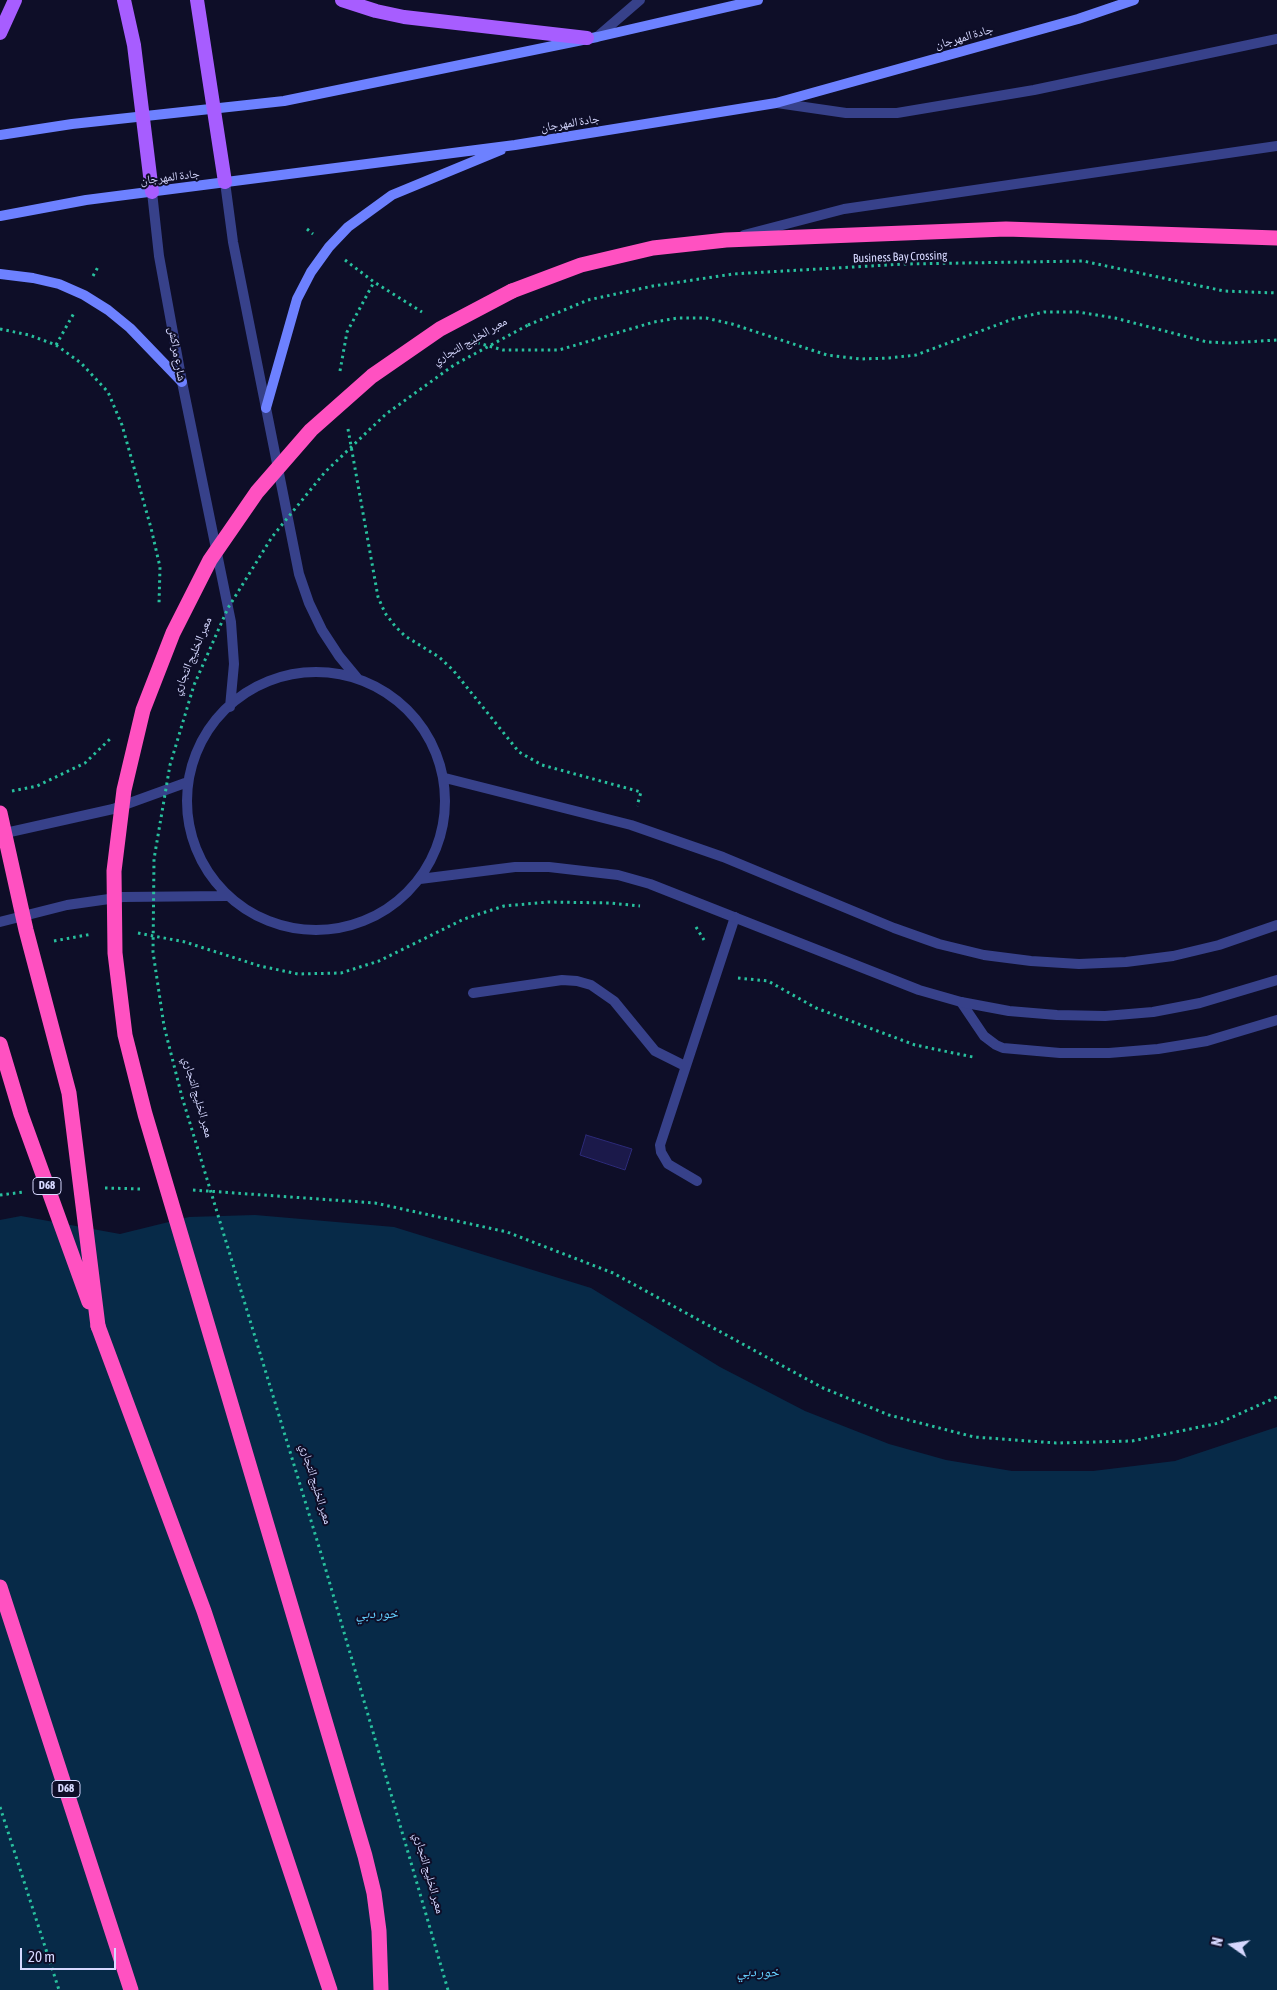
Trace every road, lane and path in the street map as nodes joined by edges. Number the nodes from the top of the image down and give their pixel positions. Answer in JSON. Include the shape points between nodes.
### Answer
{"nodes":[{"id":1,"x":15,"y":0,"type":"edge"},
{"id":2,"x":124,"y":0,"type":"edge"},
{"id":3,"x":197,"y":0,"type":"edge"},
{"id":4,"x":342,"y":0,"type":"edge"},
{"id":5,"x":640,"y":0,"type":"edge"},
{"id":6,"x":758,"y":0,"type":"edge"},
{"id":7,"x":1134,"y":0,"type":"edge"},
{"id":8,"x":0,"y":33,"type":"edge"},
{"id":9,"x":592,"y":38,"type":"junction"},
{"id":10,"x":1277,"y":39,"type":"edge"},
{"id":11,"x":776,"y":103,"type":"junction"},
{"id":12,"x":214,"y":109,"type":"junction"},
{"id":13,"x":143,"y":116,"type":"junction"},
{"id":14,"x":0,"y":135,"type":"edge"},
{"id":15,"x":515,"y":145,"type":"junction"},
{"id":16,"x":1277,"y":146,"type":"edge"},
{"id":17,"x":225,"y":182,"type":"junction"},
{"id":18,"x":152,"y":192,"type":"junction"},
{"id":19,"x":0,"y":216,"type":"edge"},
{"id":20,"x":1277,"y":238,"type":"edge"},
{"id":21,"x":726,"y":240,"type":"junction"},
{"id":22,"x":0,"y":274,"type":"edge"},
{"id":23,"x":1277,"y":293,"type":"edge"},
{"id":24,"x":430,"y":317,"type":"dead end"},
{"id":25,"x":528,"y":325,"type":"joint"},
{"id":26,"x":0,"y":330,"type":"edge"},
{"id":27,"x":467,"y":339,"type":"dead end"},
{"id":28,"x":1277,"y":340,"type":"edge"},
{"id":29,"x":340,"y":373,"type":"dead end"},
{"id":30,"x":182,"y":382,"type":"junction"},
{"id":31,"x":266,"y":408,"type":"junction"},
{"id":32,"x":348,"y":428,"type":"dead end"},
{"id":33,"x":159,"y":606,"type":"dead end"},
{"id":34,"x":358,"y":679,"type":"junction"},
{"id":35,"x":230,"y":707,"type":"junction"},
{"id":36,"x":113,"y":736,"type":"dead end"},
{"id":37,"x":445,"y":778,"type":"junction"},
{"id":38,"x":185,"y":783,"type":"junction"},
{"id":39,"x":9,"y":792,"type":"dead end"},
{"id":40,"x":641,"y":792,"type":"dead end"},
{"id":41,"x":0,"y":813,"type":"edge"},
{"id":42,"x":0,"y":834,"type":"edge"},
{"id":43,"x":420,"y":879,"type":"junction"},
{"id":44,"x":226,"y":896,"type":"junction"},
{"id":45,"x":648,"y":907,"type":"dead end"},
{"id":46,"x":735,"y":917,"type":"junction"},
{"id":47,"x":0,"y":922,"type":"edge"},
{"id":48,"x":1277,"y":924,"type":"edge"},
{"id":49,"x":695,"y":926,"type":"dead end"},
{"id":50,"x":98,"y":934,"type":"dead end"},
{"id":51,"x":130,"y":934,"type":"dead end"},
{"id":52,"x":51,"y":942,"type":"dead end"},
{"id":53,"x":716,"y":973,"type":"junction"},
{"id":54,"x":1277,"y":980,"type":"edge"},
{"id":55,"x":473,"y":993,"type":"dead end"},
{"id":56,"x":961,"y":1002,"type":"junction"},
{"id":57,"x":1277,"y":1020,"type":"edge"},
{"id":58,"x":0,"y":1044,"type":"edge"},
{"id":59,"x":983,"y":1058,"type":"dead end"},
{"id":60,"x":686,"y":1066,"type":"junction"},
{"id":61,"x":697,"y":1181,"type":"dead end"},
{"id":62,"x":96,"y":1188,"type":"dead end"},
{"id":63,"x":146,"y":1189,"type":"dead end"},
{"id":64,"x":185,"y":1190,"type":"dead end"},
{"id":65,"x":29,"y":1192,"type":"dead end"},
{"id":66,"x":0,"y":1195,"type":"edge"},
{"id":67,"x":98,"y":1326,"type":"junction"},
{"id":68,"x":1277,"y":1397,"type":"edge"},
{"id":69,"x":0,"y":1587,"type":"edge"},
{"id":70,"x":0,"y":1808,"type":"edge"},
{"id":71,"x":59,"y":1990,"type":"edge"},
{"id":72,"x":131,"y":1990,"type":"edge"},
{"id":73,"x":330,"y":1990,"type":"edge"},
{"id":74,"x":381,"y":1990,"type":"edge"},
{"id":75,"x":448,"y":1990,"type":"edge"}],
"edges":[{"from":1,"to":8,"type":"main road"},
{"from":2,"to":13,"type":"main road","name":"شارع مراكش","via":[[134,45]]},
{"from":3,"to":12,"type":"main road"},
{"from":4,"to":9,"type":"main road","via":[[404,17]]},
{"from":5,"to":9,"type":"street"},
{"from":6,"to":9,"type":"main road"},
{"from":7,"to":11,"type":"main road","name":"جادة المهرجان","via":[[1078,19]]},
{"from":9,"to":12,"type":"main road","via":[[284,101]]},
{"from":10,"to":11,"type":"street","via":[[1034,90],[897,112],[846,113]]},
{"from":11,"to":15,"type":"main road","name":"جادة المهرجان"},
{"from":12,"to":13,"type":"main road"},
{"from":12,"to":17,"type":"main road"},
{"from":13,"to":14,"type":"main road"},
{"from":13,"to":18,"type":"main road","name":"شارع مراكش"},
{"from":15,"to":17,"type":"main road","name":"جادة المهرجان"},
{"from":15,"to":31,"type":"main road","via":[[392,196],[368,210],[341,234],[311,272],[297,300]]},
{"from":16,"to":21,"type":"street","via":[[844,209]]},
{"from":17,"to":18,"type":"main road","name":"جادة المهرجان"},
{"from":17,"to":31,"type":"street","via":[[233,242]]},
{"from":18,"to":19,"type":"main road","name":"جادة المهرجان"},
{"from":18,"to":30,"type":"street","name":"شارع مراكش","via":[[159,256]]},
{"from":20,"to":21,"type":"highway","via":[[1006,229]]},
{"from":21,"to":74,"type":"highway","bridge":true,"via":[[653,248],[581,265],[512,291],[440,329],[372,376],[311,430],[257,492],[210,560],[173,633],[144,710],[124,790],[114,871],[115,953],[125,1035],[145,1114],[365,1856],[379,1931]]},
{"from":22,"to":30,"type":"main road","via":[[59,284],[84,295],[130,328]]},
{"from":23,"to":25,"type":"path","name":"Business Bay Crossing","via":[[1224,291],[1083,261],[904,264],[733,274],[653,286],[588,300]]},
{"from":24,"to":29,"type":"path","via":[[374,282],[347,332]]},
{"from":25,"to":75,"type":"path","name":"معبر الخليج التجاري","bridge":true,"via":[[454,365],[386,414],[325,472],[272,537],[228,608],[194,685],[170,765],[154,859],[153,952],[164,1026],[180,1088],[324,1560]]},
{"from":26,"to":33,"type":"path","via":[[29,335],[56,345],[81,363],[108,392],[122,425],[151,528],[160,567]]},
{"from":27,"to":28,"type":"path","via":[[503,350],[559,350],[654,322],[706,318],[827,355],[890,358],[916,354],[1013,319],[1044,312],[1078,312],[1115,318],[1207,342]]},
{"from":30,"to":35,"type":"street","name":"شارع مراكش","via":[[231,622],[234,664]]},
{"from":31,"to":34,"type":"street","via":[[301,581],[322,630]]},
{"from":32,"to":40,"type":"path","via":[[378,597],[395,626],[453,670],[510,743],[530,760]]},
{"from":34,"to":35,"type":"street","via":[[304,675],[252,691]]},
{"from":34,"to":37,"type":"street","via":[[405,707],[424,728],[437,752]]},
{"from":35,"to":38,"type":"street","via":[[201,741]]},
{"from":36,"to":39,"type":"path","via":[[84,763],[37,786]]},
{"from":37,"to":43,"type":"street","via":[[444,828]]},
{"from":37,"to":48,"type":"street","via":[[650,831],[723,857],[894,928],[984,955],[1079,964],[1126,962],[1173,956],[1219,945]]},
{"from":38,"to":42,"type":"street","via":[[113,809]]},
{"from":38,"to":44,"type":"street","via":[[184,808],[196,856]]},
{"from":41,"to":67,"type":"highway","bridge":true,"via":[[72,1108]]},
{"from":43,"to":44,"type":"street","via":[[403,895],[369,916],[338,925],[314,927],[268,920]]},
{"from":43,"to":46,"type":"street","via":[[515,867],[583,870],[650,884]]},
{"from":44,"to":47,"type":"street","via":[[123,897],[66,905]]},
{"from":45,"to":51,"type":"path","via":[[557,902],[504,906],[464,919],[379,961],[341,973],[298,974],[260,966],[185,942]]},
{"from":46,"to":53,"type":"street"},
{"from":46,"to":56,"type":"street","via":[[877,975]]},
{"from":49,"to":53,"type":"path","via":[[701,932],[707,949],[702,969]]},
{"from":50,"to":52,"type":"path"},
{"from":53,"to":59,"type":"path","via":[[747,981],[768,981],[816,1008],[915,1045]]},
{"from":53,"to":60,"type":"street"},
{"from":54,"to":56,"type":"street","via":[[1200,1004],[1105,1016],[1018,1012]]},
{"from":55,"to":60,"type":"street","via":[[562,980],[591,985],[614,1001],[655,1051]]},
{"from":56,"to":57,"type":"street","via":[[984,1036],[996,1045],[1060,1053],[1158,1049],[1207,1041]]},
{"from":58,"to":67,"type":"highway","number":"D68","bridge":true,"via":[[21,1114]]},
{"from":60,"to":61,"type":"street","via":[[662,1139],[661,1152],[668,1164]]},
{"from":62,"to":63,"type":"path"},
{"from":64,"to":68,"type":"path","via":[[375,1203],[507,1232],[613,1273],[823,1388],[889,1415],[974,1437],[1056,1443],[1132,1441],[1218,1423]]},
{"from":65,"to":66,"type":"path"},
{"from":67,"to":73,"type":"highway","number":"D68","via":[[204,1611]]},
{"from":69,"to":72,"type":"highway","number":"D68"},
{"from":70,"to":71,"type":"path"}]}
